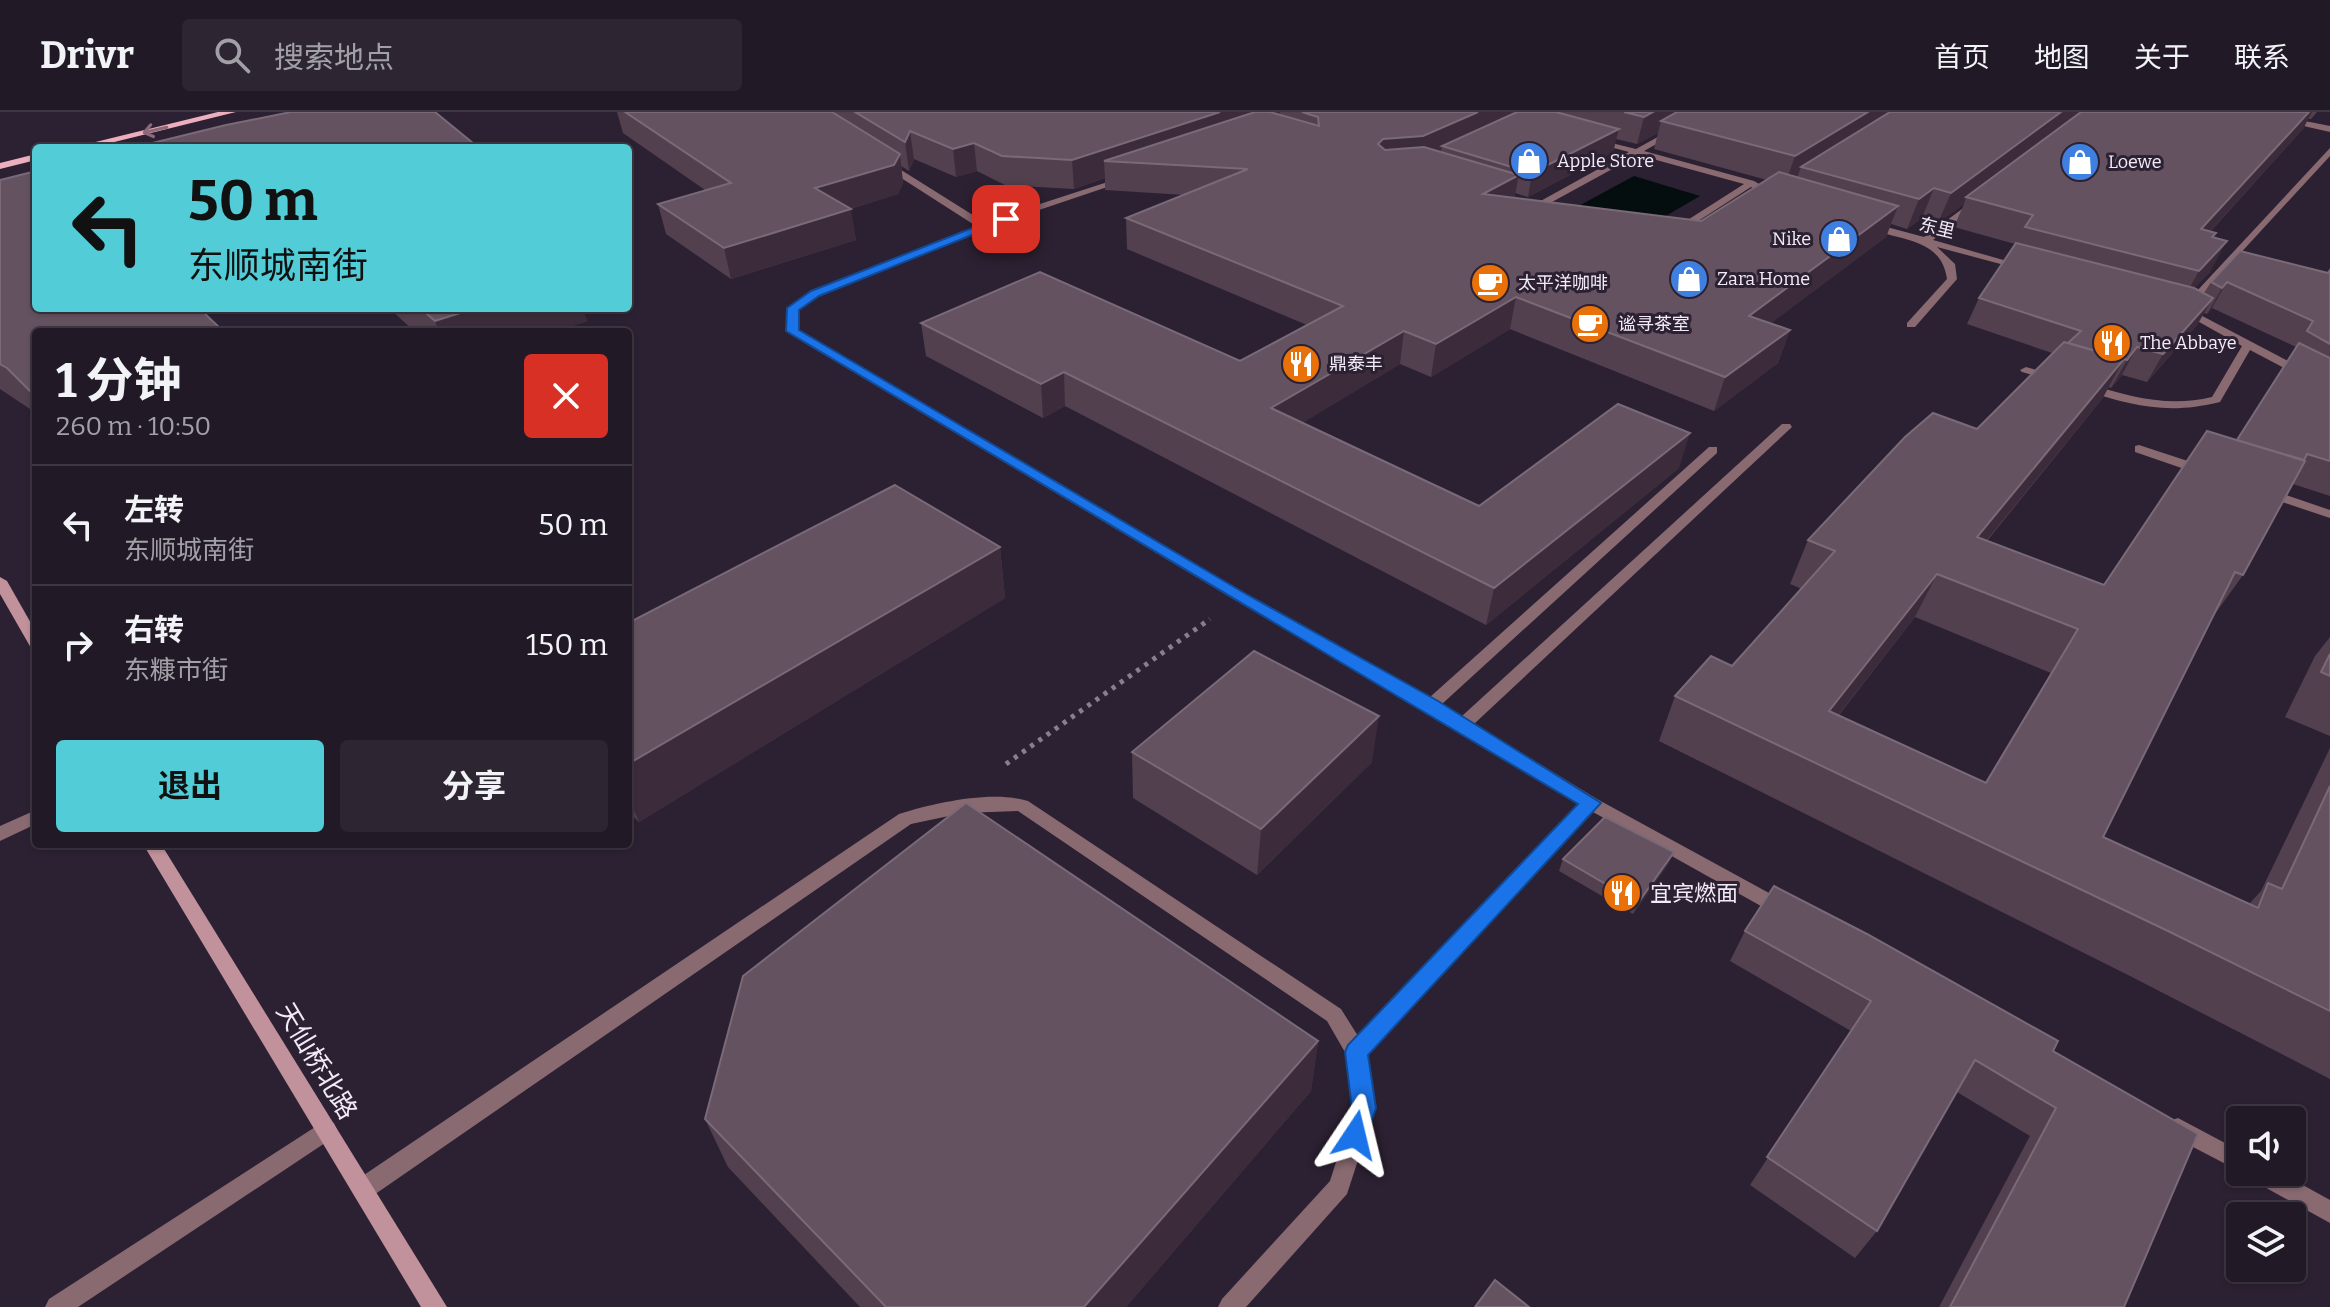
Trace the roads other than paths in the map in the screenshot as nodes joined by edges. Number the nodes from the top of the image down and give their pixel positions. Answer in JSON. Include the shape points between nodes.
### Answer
{"nodes":[{"id":1,"x":231,"y":112,"type":"edge"},
{"id":2,"x":1709,"y":112,"type":"edge"},
{"id":3,"x":2247,"y":112,"type":"edge"},
{"id":4,"x":2330,"y":129,"type":"edge"},
{"id":5,"x":1581,"y":137,"type":"edge"},
{"id":6,"x":93,"y":144,"type":"edge"},
{"id":7,"x":1635,"y":151,"type":"junction"},
{"id":8,"x":2330,"y":151,"type":"edge"},
{"id":9,"x":32,"y":158,"type":"edge"},
{"id":10,"x":881,"y":161,"type":"edge"},
{"id":11,"x":0,"y":166,"type":"edge"},
{"id":12,"x":1142,"y":174,"type":"edge"},
{"id":13,"x":1751,"y":183,"type":"junction"},
{"id":14,"x":1790,"y":190,"type":"edge"},
{"id":15,"x":1987,"y":194,"type":"edge"},
{"id":16,"x":1509,"y":197,"type":"edge"},
{"id":17,"x":1777,"y":198,"type":"junction"},
{"id":18,"x":1791,"y":202,"type":"edge"},
{"id":19,"x":1859,"y":223,"type":"edge"},
{"id":20,"x":983,"y":226,"type":"junction"},
{"id":21,"x":1663,"y":240,"type":"edge"},
{"id":22,"x":1925,"y":241,"type":"junction"},
{"id":23,"x":2225,"y":266,"type":"junction"},
{"id":24,"x":2032,"y":270,"type":"edge"},
{"id":25,"x":2240,"y":270,"type":"edge"},
{"id":26,"x":2169,"y":306,"type":"edge"},
{"id":27,"x":2184,"y":310,"type":"junction"},
{"id":28,"x":1911,"y":325,"type":"dead end"},
{"id":29,"x":2249,"y":343,"type":"junction"},
{"id":30,"x":2026,"y":370,"type":"dead end"},
{"id":31,"x":2330,"y":388,"type":"edge"},
{"id":32,"x":1786,"y":427,"type":"dead end"},
{"id":33,"x":2139,"y":449,"type":"dead end"},
{"id":34,"x":1713,"y":450,"type":"dead end"},
{"id":35,"x":2213,"y":474,"type":"edge"},
{"id":36,"x":2242,"y":484,"type":"edge"},
{"id":37,"x":2330,"y":514,"type":"edge"},
{"id":38,"x":0,"y":581,"type":"edge"},
{"id":39,"x":32,"y":638,"type":"edge"},
{"id":40,"x":1431,"y":705,"type":"junction"},
{"id":41,"x":1462,"y":725,"type":"junction"},
{"id":42,"x":1591,"y":803,"type":"junction"},
{"id":43,"x":32,"y":818,"type":"edge"},
{"id":44,"x":0,"y":834,"type":"edge"},
{"id":45,"x":154,"y":848,"type":"edge"},
{"id":46,"x":1798,"y":918,"type":"edge"},
{"id":47,"x":1356,"y":1052,"type":"junction"},
{"id":48,"x":2157,"y":1116,"type":"edge"},
{"id":49,"x":326,"y":1130,"type":"junction"},
{"id":50,"x":2226,"y":1154,"type":"edge"},
{"id":51,"x":2283,"y":1186,"type":"edge"},
{"id":52,"x":363,"y":1189,"type":"junction"},
{"id":53,"x":2330,"y":1212,"type":"edge"},
{"id":54,"x":57,"y":1307,"type":"edge"},
{"id":55,"x":435,"y":1307,"type":"edge"},
{"id":56,"x":1230,"y":1307,"type":"edge"}],
"edges":[{"from":1,"to":6,"type":"main road","one_way":true},
{"from":2,"to":7,"type":"street"},
{"from":3,"to":4,"type":"street"},
{"from":5,"to":7,"type":"street"},
{"from":7,"to":13,"type":"street"},
{"from":7,"to":16,"type":"street","via":[[1540,210]]},
{"from":8,"to":23,"type":"street"},
{"from":9,"to":11,"type":"main road"},
{"from":10,"to":20,"type":"street"},
{"from":12,"to":20,"type":"street"},
{"from":13,"to":17,"type":"street"},
{"from":13,"to":21,"type":"street"},
{"from":14,"to":17,"type":"street"},
{"from":15,"to":22,"type":"street"},
{"from":17,"to":18,"type":"street"},
{"from":19,"to":22,"type":"street","name":"东里"},
{"from":20,"to":40,"type":"street","via":[[815,293],[793,308],[792,331]]},
{"from":22,"to":24,"type":"street","name":"东里"},
{"from":22,"to":28,"type":"street","via":[[1950,264],[1952,279]]},
{"from":23,"to":25,"type":"street"},
{"from":23,"to":27,"type":"street"},
{"from":26,"to":27,"type":"street"},
{"from":27,"to":29,"type":"street"},
{"from":29,"to":30,"type":"street","via":[[2216,399],[2188,408],[2147,405]]},
{"from":29,"to":31,"type":"street"},
{"from":32,"to":41,"type":"street"},
{"from":33,"to":35,"type":"street"},
{"from":34,"to":40,"type":"street"},
{"from":36,"to":37,"type":"street"},
{"from":38,"to":39,"type":"street"},
{"from":40,"to":41,"type":"street"},
{"from":41,"to":42,"type":"street"},
{"from":42,"to":46,"type":"street"},
{"from":42,"to":47,"type":"street"},
{"from":43,"to":44,"type":"street"},
{"from":45,"to":49,"type":"street","name":"天仙桥北路"},
{"from":47,"to":52,"type":"street","via":[[1334,1015],[1022,805],[946,807],[905,819]]},
{"from":47,"to":56,"type":"street","via":[[1364,1108],[1339,1187]]},
{"from":48,"to":50,"type":"street"},
{"from":49,"to":52,"type":"street","name":"天仙桥北路"},
{"from":49,"to":54,"type":"street"},
{"from":51,"to":53,"type":"street"},
{"from":52,"to":55,"type":"street","name":"天仙桥北路"}]}
